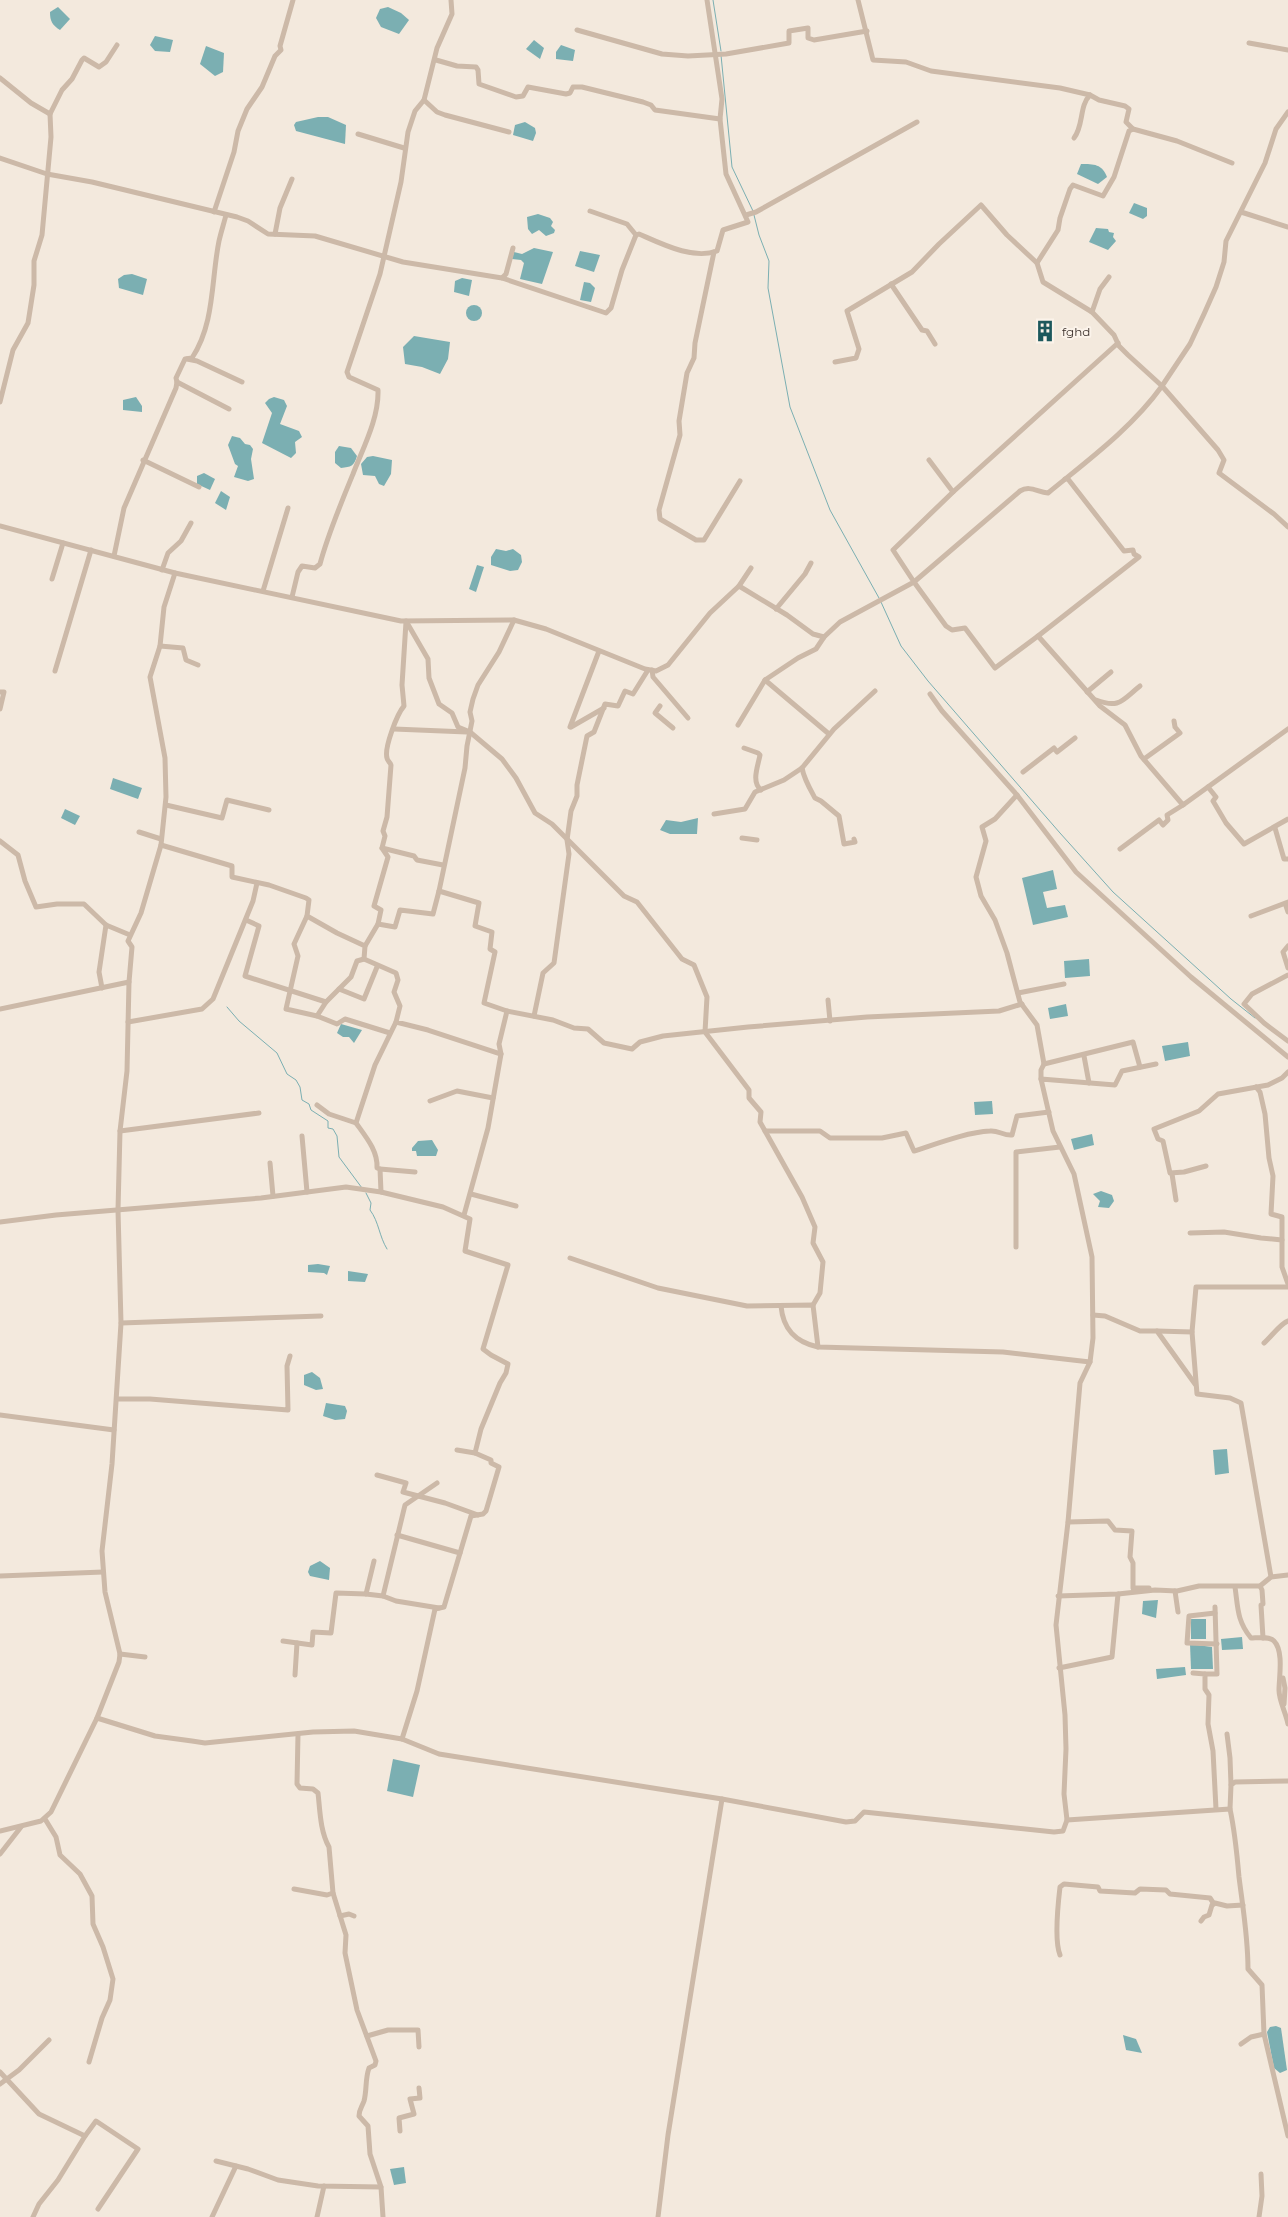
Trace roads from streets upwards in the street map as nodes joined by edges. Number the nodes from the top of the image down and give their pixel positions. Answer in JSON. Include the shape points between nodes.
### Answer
{"nodes":[{"id":1,"x":293,"y":0,"type":"edge"},
{"id":2,"x":451,"y":0,"type":"edge"},
{"id":3,"x":707,"y":0,"type":"edge"},
{"id":4,"x":858,"y":0,"type":"edge"},
{"id":5,"x":578,"y":30,"type":"dead end"},
{"id":6,"x":867,"y":30,"type":"junction"},
{"id":7,"x":1249,"y":43,"type":"dead end"},
{"id":8,"x":117,"y":44,"type":"dead end"},
{"id":9,"x":1288,"y":50,"type":"edge"},
{"id":10,"x":719,"y":54,"type":"junction"},
{"id":11,"x":436,"y":60,"type":"junction"},
{"id":12,"x":0,"y":78,"type":"edge"},
{"id":13,"x":1090,"y":94,"type":"junction"},
{"id":14,"x":424,"y":100,"type":"junction"},
{"id":15,"x":1288,"y":112,"type":"edge"},
{"id":16,"x":50,"y":114,"type":"junction"},
{"id":17,"x":720,"y":119,"type":"junction"},
{"id":18,"x":917,"y":122,"type":"dead end"},
{"id":19,"x":1133,"y":129,"type":"junction"},
{"id":20,"x":509,"y":132,"type":"dead end"},
{"id":21,"x":358,"y":134,"type":"dead end"},
{"id":22,"x":1074,"y":138,"type":"dead end"},
{"id":23,"x":404,"y":148,"type":"junction"},
{"id":24,"x":0,"y":158,"type":"edge"},
{"id":25,"x":1232,"y":163,"type":"dead end"},
{"id":26,"x":48,"y":174,"type":"junction"},
{"id":27,"x":292,"y":179,"type":"dead end"},
{"id":28,"x":590,"y":211,"type":"dead end"},
{"id":29,"x":214,"y":212,"type":"junction"},
{"id":30,"x":1241,"y":212,"type":"junction"},
{"id":31,"x":226,"y":215,"type":"junction"},
{"id":32,"x":746,"y":215,"type":"junction"},
{"id":33,"x":1288,"y":227,"type":"edge"},
{"id":34,"x":275,"y":234,"type":"junction"},
{"id":35,"x":636,"y":236,"type":"junction"},
{"id":36,"x":513,"y":248,"type":"dead end"},
{"id":37,"x":714,"y":252,"type":"junction"},
{"id":38,"x":383,"y":257,"type":"junction"},
{"id":39,"x":1037,"y":263,"type":"junction"},
{"id":40,"x":1109,"y":277,"type":"dead end"},
{"id":41,"x":502,"y":278,"type":"junction"},
{"id":42,"x":891,"y":284,"type":"junction"},
{"id":43,"x":1092,"y":312,"type":"junction"},
{"id":44,"x":1118,"y":343,"type":"junction"},
{"id":45,"x":936,"y":344,"type":"dead end"},
{"id":46,"x":184,"y":359,"type":"junction"},
{"id":47,"x":835,"y":362,"type":"dead end"},
{"id":48,"x":178,"y":382,"type":"junction"},
{"id":49,"x":242,"y":382,"type":"dead end"},
{"id":50,"x":1162,"y":386,"type":"junction"},
{"id":51,"x":0,"y":402,"type":"edge"},
{"id":52,"x":230,"y":409,"type":"dead end"},
{"id":53,"x":143,"y":460,"type":"junction"},
{"id":54,"x":929,"y":460,"type":"dead end"},
{"id":55,"x":1064,"y":480,"type":"junction"},
{"id":56,"x":740,"y":481,"type":"dead end"},
{"id":57,"x":199,"y":487,"type":"dead end"},
{"id":58,"x":953,"y":492,"type":"junction"},
{"id":59,"x":288,"y":508,"type":"dead end"},
{"id":60,"x":191,"y":523,"type":"dead end"},
{"id":61,"x":0,"y":526,"type":"edge"},
{"id":62,"x":1288,"y":527,"type":"edge"},
{"id":63,"x":63,"y":543,"type":"junction"},
{"id":64,"x":91,"y":550,"type":"junction"},
{"id":65,"x":114,"y":556,"type":"junction"},
{"id":66,"x":811,"y":563,"type":"dead end"},
{"id":67,"x":752,"y":568,"type":"dead end"},
{"id":68,"x":162,"y":570,"type":"junction"},
{"id":69,"x":175,"y":573,"type":"junction"},
{"id":70,"x":52,"y":580,"type":"dead end"},
{"id":71,"x":914,"y":582,"type":"junction"},
{"id":72,"x":739,"y":586,"type":"junction"},
{"id":73,"x":264,"y":591,"type":"junction"},
{"id":74,"x":292,"y":597,"type":"junction"},
{"id":75,"x":776,"y":609,"type":"junction"},
{"id":76,"x":514,"y":620,"type":"junction"},
{"id":77,"x":406,"y":621,"type":"junction"},
{"id":78,"x":1038,"y":636,"type":"junction"},
{"id":79,"x":824,"y":637,"type":"junction"},
{"id":80,"x":160,"y":646,"type":"junction"},
{"id":81,"x":599,"y":651,"type":"junction"},
{"id":82,"x":198,"y":665,"type":"dead end"},
{"id":83,"x":650,"y":670,"type":"junction"},
{"id":84,"x":55,"y":671,"type":"dead end"},
{"id":85,"x":1111,"y":672,"type":"dead end"},
{"id":86,"x":765,"y":680,"type":"junction"},
{"id":87,"x":1140,"y":686,"type":"dead end"},
{"id":88,"x":875,"y":691,"type":"dead end"},
{"id":89,"x":0,"y":692,"type":"edge"},
{"id":90,"x":1087,"y":692,"type":"junction"},
{"id":91,"x":930,"y":694,"type":"dead end"},
{"id":92,"x":1095,"y":700,"type":"junction"},
{"id":93,"x":660,"y":706,"type":"dead end"},
{"id":94,"x":604,"y":708,"type":"junction"},
{"id":95,"x":0,"y":709,"type":"edge"},
{"id":96,"x":688,"y":718,"type":"dead end"},
{"id":97,"x":1174,"y":721,"type":"dead end"},
{"id":98,"x":738,"y":725,"type":"dead end"},
{"id":99,"x":673,"y":728,"type":"dead end"},
{"id":100,"x":394,"y":729,"type":"junction"},
{"id":101,"x":1288,"y":729,"type":"edge"},
{"id":102,"x":470,"y":732,"type":"junction"},
{"id":103,"x":829,"y":734,"type":"junction"},
{"id":104,"x":1075,"y":738,"type":"dead end"},
{"id":105,"x":744,"y":748,"type":"dead end"},
{"id":106,"x":1144,"y":759,"type":"junction"},
{"id":107,"x":802,"y":768,"type":"junction"},
{"id":108,"x":1023,"y":772,"type":"dead end"},
{"id":109,"x":1208,"y":787,"type":"junction"},
{"id":110,"x":760,"y":790,"type":"junction"},
{"id":111,"x":1017,"y":795,"type":"junction"},
{"id":112,"x":166,"y":805,"type":"junction"},
{"id":113,"x":1183,"y":805,"type":"junction"},
{"id":114,"x":269,"y":810,"type":"dead end"},
{"id":115,"x":714,"y":814,"type":"dead end"},
{"id":116,"x":1288,"y":819,"type":"edge"},
{"id":117,"x":1274,"y":828,"type":"junction"},
{"id":118,"x":139,"y":832,"type":"dead end"},
{"id":119,"x":742,"y":838,"type":"dead end"},
{"id":120,"x":854,"y":839,"type":"dead end"},
{"id":121,"x":567,"y":840,"type":"junction"},
{"id":122,"x":758,"y":840,"type":"dead end"},
{"id":123,"x":0,"y":841,"type":"edge"},
{"id":124,"x":161,"y":842,"type":"junction"},
{"id":125,"x":382,"y":848,"type":"junction"},
{"id":126,"x":1120,"y":849,"type":"dead end"},
{"id":127,"x":1288,"y":859,"type":"edge"},
{"id":128,"x":443,"y":865,"type":"junction"},
{"id":129,"x":257,"y":883,"type":"junction"},
{"id":130,"x":439,"y":891,"type":"junction"},
{"id":131,"x":1288,"y":903,"type":"edge"},
{"id":132,"x":1288,"y":912,"type":"edge"},
{"id":133,"x":307,"y":916,"type":"junction"},
{"id":134,"x":1251,"y":916,"type":"dead end"},
{"id":135,"x":246,"y":920,"type":"junction"},
{"id":136,"x":378,"y":924,"type":"junction"},
{"id":137,"x":106,"y":925,"type":"junction"},
{"id":138,"x":130,"y":936,"type":"junction"},
{"id":139,"x":365,"y":946,"type":"junction"},
{"id":140,"x":1288,"y":946,"type":"edge"},
{"id":141,"x":364,"y":959,"type":"junction"},
{"id":142,"x":377,"y":967,"type":"junction"},
{"id":143,"x":1288,"y":968,"type":"edge"},
{"id":144,"x":1288,"y":975,"type":"edge"},
{"id":145,"x":129,"y":982,"type":"junction"},
{"id":146,"x":1064,"y":984,"type":"dead end"},
{"id":147,"x":102,"y":988,"type":"junction"},
{"id":148,"x":339,"y":989,"type":"junction"},
{"id":149,"x":292,"y":992,"type":"junction"},
{"id":150,"x":1018,"y":992,"type":"junction"},
{"id":151,"x":828,"y":1000,"type":"dead end"},
{"id":152,"x":326,"y":1002,"type":"junction"},
{"id":153,"x":1022,"y":1004,"type":"junction"},
{"id":154,"x":0,"y":1009,"type":"edge"},
{"id":155,"x":507,"y":1011,"type":"junction"},
{"id":156,"x":317,"y":1016,"type":"junction"},
{"id":157,"x":534,"y":1016,"type":"junction"},
{"id":158,"x":830,"y":1020,"type":"junction"},
{"id":159,"x":128,"y":1022,"type":"junction"},
{"id":160,"x":396,"y":1022,"type":"junction"},
{"id":161,"x":705,"y":1032,"type":"junction"},
{"id":162,"x":390,"y":1033,"type":"junction"},
{"id":163,"x":1288,"y":1041,"type":"edge"},
{"id":164,"x":501,"y":1054,"type":"junction"},
{"id":165,"x":1084,"y":1056,"type":"junction"},
{"id":166,"x":1288,"y":1057,"type":"edge"},
{"id":167,"x":1044,"y":1064,"type":"junction"},
{"id":168,"x":1156,"y":1064,"type":"dead end"},
{"id":169,"x":1140,"y":1067,"type":"junction"},
{"id":170,"x":1288,"y":1072,"type":"edge"},
{"id":171,"x":1041,"y":1078,"type":"junction"},
{"id":172,"x":1089,"y":1083,"type":"junction"},
{"id":173,"x":1256,"y":1087,"type":"junction"},
{"id":174,"x":493,"y":1098,"type":"junction"},
{"id":175,"x":430,"y":1101,"type":"dead end"},
{"id":176,"x":317,"y":1105,"type":"dead end"},
{"id":177,"x":1049,"y":1112,"type":"junction"},
{"id":178,"x":259,"y":1113,"type":"dead end"},
{"id":179,"x":356,"y":1123,"type":"junction"},
{"id":180,"x":120,"y":1131,"type":"junction"},
{"id":181,"x":765,"y":1131,"type":"junction"},
{"id":182,"x":302,"y":1136,"type":"dead end"},
{"id":183,"x":1060,"y":1146,"type":"junction"},
{"id":184,"x":270,"y":1163,"type":"dead end"},
{"id":185,"x":1206,"y":1166,"type":"dead end"},
{"id":186,"x":380,"y":1169,"type":"junction"},
{"id":187,"x":416,"y":1172,"type":"dead end"},
{"id":188,"x":1172,"y":1174,"type":"junction"},
{"id":189,"x":307,"y":1192,"type":"junction"},
{"id":190,"x":381,"y":1192,"type":"junction"},
{"id":191,"x":471,"y":1194,"type":"junction"},
{"id":192,"x":273,"y":1196,"type":"junction"},
{"id":193,"x":1176,"y":1200,"type":"dead end"},
{"id":194,"x":516,"y":1206,"type":"dead end"},
{"id":195,"x":118,"y":1210,"type":"junction"},
{"id":196,"x":1288,"y":1212,"type":"edge"},
{"id":197,"x":464,"y":1215,"type":"junction"},
{"id":198,"x":1282,"y":1217,"type":"junction"},
{"id":199,"x":0,"y":1222,"type":"edge"},
{"id":200,"x":1190,"y":1233,"type":"dead end"},
{"id":201,"x":1282,"y":1240,"type":"junction"},
{"id":202,"x":1016,"y":1247,"type":"dead end"},
{"id":203,"x":570,"y":1258,"type":"dead end"},
{"id":204,"x":1288,"y":1286,"type":"edge"},
{"id":205,"x":813,"y":1305,"type":"junction"},
{"id":206,"x":781,"y":1306,"type":"junction"},
{"id":207,"x":1093,"y":1315,"type":"junction"},
{"id":208,"x":320,"y":1316,"type":"dead end"},
{"id":209,"x":1288,"y":1320,"type":"edge"},
{"id":210,"x":121,"y":1323,"type":"junction"},
{"id":211,"x":1157,"y":1330,"type":"junction"},
{"id":212,"x":1192,"y":1332,"type":"junction"},
{"id":213,"x":1264,"y":1343,"type":"dead end"},
{"id":214,"x":818,"y":1347,"type":"junction"},
{"id":215,"x":290,"y":1356,"type":"dead end"},
{"id":216,"x":1090,"y":1362,"type":"junction"},
{"id":217,"x":1196,"y":1384,"type":"junction"},
{"id":218,"x":117,"y":1399,"type":"junction"},
{"id":219,"x":0,"y":1415,"type":"edge"},
{"id":220,"x":114,"y":1430,"type":"junction"},
{"id":221,"x":458,"y":1450,"type":"dead end"},
{"id":222,"x":475,"y":1453,"type":"junction"},
{"id":223,"x":377,"y":1475,"type":"dead end"},
{"id":224,"x":437,"y":1483,"type":"dead end"},
{"id":225,"x":419,"y":1496,"type":"junction"},
{"id":226,"x":478,"y":1515,"type":"junction"},
{"id":227,"x":1068,"y":1522,"type":"junction"},
{"id":228,"x":397,"y":1534,"type":"junction"},
{"id":229,"x":460,"y":1553,"type":"junction"},
{"id":230,"x":374,"y":1561,"type":"dead end"},
{"id":231,"x":103,"y":1572,"type":"junction"},
{"id":232,"x":1288,"y":1575,"type":"edge"},
{"id":233,"x":0,"y":1576,"type":"edge"},
{"id":234,"x":1271,"y":1577,"type":"junction"},
{"id":235,"x":1260,"y":1586,"type":"junction"},
{"id":236,"x":1235,"y":1587,"type":"junction"},
{"id":237,"x":1150,"y":1590,"type":"junction"},
{"id":238,"x":1175,"y":1591,"type":"junction"},
{"id":239,"x":366,"y":1594,"type":"junction"},
{"id":240,"x":1118,"y":1594,"type":"junction"},
{"id":241,"x":383,"y":1596,"type":"junction"},
{"id":242,"x":1058,"y":1596,"type":"junction"},
{"id":243,"x":439,"y":1608,"type":"junction"},
{"id":244,"x":1178,"y":1612,"type":"dead end"},
{"id":245,"x":1263,"y":1638,"type":"junction"},
{"id":246,"x":282,"y":1641,"type":"dead end"},
{"id":247,"x":297,"y":1643,"type":"junction"},
{"id":248,"x":1217,"y":1644,"type":"junction"},
{"id":249,"x":120,"y":1654,"type":"junction"},
{"id":250,"x":145,"y":1657,"type":"dead end"},
{"id":251,"x":1059,"y":1668,"type":"junction"},
{"id":252,"x":1193,"y":1673,"type":"dead end"},
{"id":253,"x":1205,"y":1674,"type":"junction"},
{"id":254,"x":295,"y":1675,"type":"dead end"},
{"id":255,"x":97,"y":1718,"type":"junction"},
{"id":256,"x":1288,"y":1724,"type":"edge"},
{"id":257,"x":298,"y":1734,"type":"junction"},
{"id":258,"x":1227,"y":1734,"type":"dead end"},
{"id":259,"x":402,"y":1739,"type":"junction"},
{"id":260,"x":1288,"y":1781,"type":"edge"},
{"id":261,"x":1231,"y":1785,"type":"junction"},
{"id":262,"x":722,"y":1799,"type":"junction"},
{"id":263,"x":1230,"y":1809,"type":"junction"},
{"id":264,"x":1216,"y":1810,"type":"junction"},
{"id":265,"x":45,"y":1819,"type":"junction"},
{"id":266,"x":1067,"y":1820,"type":"junction"},
{"id":267,"x":21,"y":1826,"type":"junction"},
{"id":268,"x":0,"y":1831,"type":"edge"},
{"id":269,"x":0,"y":1854,"type":"edge"},
{"id":270,"x":294,"y":1889,"type":"dead end"},
{"id":271,"x":334,"y":1893,"type":"junction"},
{"id":272,"x":1214,"y":1904,"type":"junction"},
{"id":273,"x":1243,"y":1905,"type":"junction"},
{"id":274,"x":340,"y":1916,"type":"junction"},
{"id":275,"x":354,"y":1916,"type":"dead end"},
{"id":276,"x":1201,"y":1921,"type":"dead end"},
{"id":277,"x":1060,"y":1955,"type":"dead end"},
{"id":278,"x":1264,"y":2034,"type":"junction"},
{"id":279,"x":367,"y":2036,"type":"junction"},
{"id":280,"x":49,"y":2040,"type":"dead end"},
{"id":281,"x":1241,"y":2044,"type":"dead end"},
{"id":282,"x":418,"y":2047,"type":"dead end"},
{"id":283,"x":89,"y":2062,"type":"dead end"},
{"id":284,"x":0,"y":2072,"type":"edge"},
{"id":285,"x":7,"y":2078,"type":"junction"},
{"id":286,"x":0,"y":2084,"type":"edge"},
{"id":287,"x":419,"y":2088,"type":"dead end"},
{"id":288,"x":400,"y":2131,"type":"dead end"},
{"id":289,"x":85,"y":2136,"type":"junction"},
{"id":290,"x":1288,"y":2136,"type":"edge"},
{"id":291,"x":216,"y":2161,"type":"dead end"},
{"id":292,"x":236,"y":2166,"type":"junction"},
{"id":293,"x":1260,"y":2174,"type":"dead end"},
{"id":294,"x":324,"y":2186,"type":"junction"},
{"id":295,"x":381,"y":2187,"type":"junction"},
{"id":296,"x":98,"y":2209,"type":"dead end"},
{"id":297,"x":33,"y":2217,"type":"edge"},
{"id":298,"x":212,"y":2217,"type":"edge"},
{"id":299,"x":317,"y":2217,"type":"edge"},
{"id":300,"x":383,"y":2217,"type":"edge"},
{"id":301,"x":658,"y":2217,"type":"edge"},
{"id":302,"x":1259,"y":2217,"type":"edge"}],
"edges":[{"from":1,"to":29,"type":"street","via":[[280,50],[238,131]]},
{"from":2,"to":11,"type":"street","via":[[452,14]]},
{"from":3,"to":10,"type":"street"},
{"from":4,"to":6,"type":"street"},
{"from":5,"to":10,"type":"street","via":[[662,54]]},
{"from":6,"to":10,"type":"street","via":[[814,40],[808,38],[808,28],[805,28],[789,31],[789,43]]},
{"from":6,"to":13,"type":"street","via":[[874,60],[906,62],[931,71]]},
{"from":7,"to":9,"type":"street"},
{"from":8,"to":16,"type":"street","via":[[99,67],[84,58],[82,60]]},
{"from":10,"to":17,"type":"street"},
{"from":11,"to":14,"type":"street"},
{"from":11,"to":17,"type":"street","via":[[476,67],[479,84],[516,97],[523,96],[528,87],[566,94],[570,94],[573,87],[582,87],[651,104],[655,110],[666,113]]},
{"from":12,"to":16,"type":"street"},
{"from":13,"to":19,"type":"street","via":[[1129,109],[1126,122]]},
{"from":13,"to":22,"type":"street","via":[[1085,100]]},
{"from":14,"to":20,"type":"street","via":[[437,112]]},
{"from":14,"to":23,"type":"street","via":[[415,111]]},
{"from":15,"to":30,"type":"street","via":[[1276,129],[1265,163]]},
{"from":16,"to":26,"type":"street"},
{"from":17,"to":32,"type":"street","via":[[726,174]]},
{"from":18,"to":32,"type":"street"},
{"from":19,"to":25,"type":"street","via":[[1177,141]]},
{"from":19,"to":39,"type":"street","via":[[1103,196],[1073,186],[1070,189],[1058,230]]},
{"from":21,"to":23,"type":"street"},
{"from":23,"to":38,"type":"street","via":[[401,182]]},
{"from":24,"to":26,"type":"street"},
{"from":26,"to":29,"type":"street"},
{"from":26,"to":51,"type":"street","via":[[28,324],[13,350]]},
{"from":27,"to":34,"type":"street","via":[[280,208]]},
{"from":28,"to":35,"type":"street","via":[[628,224]]},
{"from":29,"to":31,"type":"street"},
{"from":30,"to":33,"type":"street"},
{"from":30,"to":50,"type":"street","via":[[1226,241],[1221,270],[1204,314],[1190,344]]},
{"from":31,"to":34,"type":"street","via":[[248,221],[268,234]]},
{"from":31,"to":46,"type":"street","via":[[205,329],[192,358]]},
{"from":32,"to":37,"type":"street","via":[[748,222],[723,230],[718,251]]},
{"from":34,"to":38,"type":"street","via":[[315,236]]},
{"from":35,"to":37,"type":"street","via":[[639,234],[694,254]]},
{"from":35,"to":41,"type":"street","via":[[611,308],[606,313]]},
{"from":36,"to":41,"type":"street"},
{"from":37,"to":56,"type":"street","via":[[679,421],[680,435],[659,510],[660,519],[696,540],[704,540]]},
{"from":38,"to":41,"type":"street"},
{"from":38,"to":74,"type":"street","via":[[348,372],[349,377],[378,390],[378,399],[320,564],[315,568],[302,566]]},
{"from":39,"to":42,"type":"street","via":[[981,206],[912,272]]},
{"from":39,"to":43,"type":"street","via":[[1043,282]]},
{"from":40,"to":43,"type":"street","via":[[1100,289]]},
{"from":42,"to":45,"type":"street","via":[[922,330],[927,331]]},
{"from":42,"to":47,"type":"street","via":[[847,311],[859,354],[856,358]]},
{"from":43,"to":44,"type":"street"},
{"from":44,"to":50,"type":"street"},
{"from":44,"to":58,"type":"street"},
{"from":46,"to":48,"type":"street","via":[[176,378]]},
{"from":46,"to":49,"type":"street","via":[[197,361]]},
{"from":48,"to":52,"type":"street"},
{"from":48,"to":53,"type":"street"},
{"from":50,"to":55,"type":"street","via":[[1150,403]]},
{"from":50,"to":62,"type":"street","via":[[1218,450],[1224,460],[1219,473]]},
{"from":53,"to":57,"type":"street"},
{"from":53,"to":65,"type":"street","via":[[124,508]]},
{"from":54,"to":58,"type":"street"},
{"from":55,"to":71,"type":"street","via":[[1048,493],[1030,488],[1020,490]]},
{"from":55,"to":78,"type":"street","via":[[1068,479],[1124,551],[1132,550],[1139,557]]},
{"from":58,"to":71,"type":"street","via":[[893,550]]},
{"from":59,"to":73,"type":"street"},
{"from":60,"to":68,"type":"street","via":[[181,541],[168,554]]},
{"from":61,"to":63,"type":"street"},
{"from":63,"to":64,"type":"street"},
{"from":63,"to":70,"type":"street"},
{"from":64,"to":65,"type":"street"},
{"from":64,"to":84,"type":"street"},
{"from":65,"to":68,"type":"street"},
{"from":66,"to":75,"type":"street"},
{"from":67,"to":72,"type":"street"},
{"from":68,"to":69,"type":"street"},
{"from":69,"to":73,"type":"street"},
{"from":69,"to":80,"type":"street","via":[[164,607]]},
{"from":71,"to":78,"type":"street","via":[[946,626],[952,630],[965,628],[995,668]]},
{"from":71,"to":79,"type":"street","via":[[840,622]]},
{"from":72,"to":75,"type":"street"},
{"from":72,"to":83,"type":"street","via":[[710,613],[668,664],[662,669]]},
{"from":73,"to":74,"type":"street"},
{"from":74,"to":77,"type":"street"},
{"from":75,"to":79,"type":"street","via":[[813,634]]},
{"from":76,"to":77,"type":"street"},
{"from":76,"to":81,"type":"street","via":[[546,629]]},
{"from":76,"to":102,"type":"street","via":[[478,685],[470,712]]},
{"from":77,"to":100,"type":"street","via":[[402,684],[404,706],[397,714]]},
{"from":77,"to":102,"type":"street","via":[[428,659],[429,678],[439,704],[452,713],[458,727]]},
{"from":78,"to":90,"type":"street"},
{"from":79,"to":86,"type":"street","via":[[816,649]]},
{"from":80,"to":82,"type":"street","via":[[183,648],[186,660]]},
{"from":80,"to":112,"type":"street","via":[[150,677],[165,758]]},
{"from":81,"to":83,"type":"street"},
{"from":81,"to":94,"type":"street","via":[[570,727]]},
{"from":83,"to":94,"type":"street","via":[[632,694],[625,691],[618,706],[605,704]]},
{"from":83,"to":96,"type":"street"},
{"from":85,"to":90,"type":"street"},
{"from":86,"to":98,"type":"street"},
{"from":86,"to":103,"type":"street"},
{"from":87,"to":92,"type":"street","via":[[1115,705]]},
{"from":88,"to":103,"type":"street"},
{"from":89,"to":95,"type":"street","via":[[4,692]]},
{"from":90,"to":92,"type":"street"},
{"from":91,"to":111,"type":"street"},
{"from":92,"to":106,"type":"street","via":[[1124,725]]},
{"from":93,"to":99,"type":"street","via":[[655,713]]},
{"from":94,"to":121,"type":"street","via":[[594,732],[587,736]]},
{"from":97,"to":106,"type":"street","via":[[1174,727],[1180,733]]},
{"from":100,"to":102,"type":"street"},
{"from":100,"to":125,"type":"street","via":[[386,750],[392,765]]},
{"from":101,"to":109,"type":"street"},
{"from":102,"to":121,"type":"street","via":[[502,758],[535,814],[552,824]]},
{"from":102,"to":128,"type":"street"},
{"from":103,"to":107,"type":"street"},
{"from":104,"to":108,"type":"street","via":[[1058,752],[1054,748],[1048,750]]},
{"from":105,"to":110,"type":"street","via":[[760,756],[755,777]]},
{"from":106,"to":113,"type":"street"},
{"from":107,"to":110,"type":"street"},
{"from":107,"to":120,"type":"street","via":[[805,782],[815,798],[840,819],[844,844],[855,842]]},
{"from":109,"to":113,"type":"street"},
{"from":109,"to":117,"type":"street","via":[[1216,797],[1213,801],[1226,823],[1244,844]]},
{"from":110,"to":115,"type":"street","via":[[755,792],[745,809]]},
{"from":111,"to":150,"type":"street","via":[[995,819],[982,827],[986,841],[976,877],[981,896],[995,920]]},
{"from":111,"to":166,"type":"street","via":[[1076,872],[1191,977]]},
{"from":112,"to":114,"type":"street","via":[[222,818],[227,800]]},
{"from":112,"to":124,"type":"street"},
{"from":113,"to":126,"type":"street","via":[[1167,815],[1168,820],[1163,825],[1159,820]]},
{"from":116,"to":117,"type":"street"},
{"from":117,"to":127,"type":"street","via":[[1284,859]]},
{"from":118,"to":124,"type":"street"},
{"from":119,"to":122,"type":"street"},
{"from":121,"to":157,"type":"street","via":[[569,854],[554,963],[543,973]]},
{"from":121,"to":161,"type":"street","via":[[624,896],[637,902],[682,959],[694,966],[707,996]]},
{"from":123,"to":137,"type":"street","via":[[18,855],[36,907],[84,904]]},
{"from":124,"to":129,"type":"street","via":[[232,866],[232,877]]},
{"from":124,"to":138,"type":"street","via":[[141,912]]},
{"from":125,"to":128,"type":"street"},
{"from":125,"to":136,"type":"street","via":[[388,857],[374,906],[381,910]]},
{"from":128,"to":130,"type":"street"},
{"from":129,"to":133,"type":"street","via":[[306,898],[309,900]]},
{"from":129,"to":135,"type":"street"},
{"from":130,"to":136,"type":"street","via":[[433,914],[400,910],[395,927]]},
{"from":130,"to":155,"type":"street","via":[[479,903],[475,926],[492,932],[490,949],[495,952],[484,1003]]},
{"from":131,"to":132,"type":"street"},
{"from":131,"to":134,"type":"street"},
{"from":133,"to":139,"type":"street"},
{"from":133,"to":149,"type":"street","via":[[294,944],[298,956]]},
{"from":135,"to":149,"type":"street","via":[[258,928],[245,976]]},
{"from":135,"to":159,"type":"street","via":[[214,999],[202,1009]]},
{"from":136,"to":139,"type":"street"},
{"from":137,"to":138,"type":"street"},
{"from":137,"to":147,"type":"street","via":[[99,972]]},
{"from":138,"to":145,"type":"street"},
{"from":139,"to":141,"type":"street"},
{"from":140,"to":143,"type":"street","via":[[1283,952]]},
{"from":141,"to":142,"type":"street"},
{"from":141,"to":148,"type":"street","via":[[357,961],[350,977]]},
{"from":142,"to":148,"type":"street","via":[[364,999]]},
{"from":142,"to":160,"type":"street","via":[[398,976],[394,992],[400,1006]]},
{"from":144,"to":163,"type":"street","via":[[1252,994],[1244,1004]]},
{"from":145,"to":147,"type":"street"},
{"from":145,"to":159,"type":"street"},
{"from":146,"to":150,"type":"street"},
{"from":147,"to":154,"type":"street"},
{"from":148,"to":152,"type":"street"},
{"from":149,"to":152,"type":"street"},
{"from":149,"to":156,"type":"street","via":[[286,1009]]},
{"from":150,"to":153,"type":"street"},
{"from":151,"to":158,"type":"street"},
{"from":152,"to":156,"type":"street"},
{"from":153,"to":158,"type":"street","via":[[999,1011]]},
{"from":153,"to":167,"type":"street","via":[[1037,1025]]},
{"from":155,"to":157,"type":"street"},
{"from":155,"to":164,"type":"street","via":[[499,1044]]},
{"from":156,"to":162,"type":"street","via":[[337,1024],[345,1019]]},
{"from":157,"to":161,"type":"street","via":[[588,1029],[604,1042],[632,1049],[640,1042],[663,1036]]},
{"from":158,"to":161,"type":"street"},
{"from":159,"to":180,"type":"street","via":[[127,1071]]},
{"from":160,"to":162,"type":"street"},
{"from":160,"to":164,"type":"street"},
{"from":161,"to":181,"type":"street","via":[[748,1090],[761,1112],[760,1122]]},
{"from":162,"to":179,"type":"street","via":[[375,1065]]},
{"from":164,"to":174,"type":"street"},
{"from":165,"to":167,"type":"street"},
{"from":165,"to":169,"type":"street","via":[[1133,1042]]},
{"from":165,"to":172,"type":"street"},
{"from":167,"to":171,"type":"street"},
{"from":168,"to":169,"type":"street"},
{"from":169,"to":172,"type":"street","via":[[1122,1071],[1115,1085]]},
{"from":170,"to":173,"type":"street","via":[[1268,1085]]},
{"from":171,"to":172,"type":"street"},
{"from":171,"to":177,"type":"street"},
{"from":173,"to":188,"type":"street","via":[[1218,1094],[1199,1111],[1154,1129],[1158,1139],[1163,1141]]},
{"from":173,"to":198,"type":"street","via":[[1266,1114],[1273,1176],[1271,1214]]},
{"from":174,"to":175,"type":"street","via":[[458,1091]]},
{"from":174,"to":191,"type":"street"},
{"from":176,"to":179,"type":"street","via":[[328,1114]]},
{"from":177,"to":181,"type":"street","via":[[1017,1116],[1012,1135],[992,1130],[914,1151],[906,1133],[882,1138],[830,1138],[820,1131]]},
{"from":177,"to":183,"type":"street"},
{"from":178,"to":180,"type":"street"},
{"from":179,"to":186,"type":"street","via":[[378,1158],[377,1168]]},
{"from":180,"to":195,"type":"street"},
{"from":181,"to":205,"type":"street","via":[[815,1227],[813,1243],[823,1262],[820,1293]]},
{"from":182,"to":189,"type":"street"},
{"from":183,"to":202,"type":"street","via":[[1016,1152]]},
{"from":183,"to":207,"type":"street","via":[[1074,1174],[1092,1257]]},
{"from":184,"to":192,"type":"street"},
{"from":185,"to":188,"type":"street"},
{"from":186,"to":187,"type":"street"},
{"from":186,"to":190,"type":"street"},
{"from":188,"to":193,"type":"street"},
{"from":189,"to":190,"type":"street","via":[[346,1187]]},
{"from":189,"to":192,"type":"street"},
{"from":190,"to":197,"type":"street"},
{"from":191,"to":194,"type":"street"},
{"from":191,"to":197,"type":"street"},
{"from":192,"to":195,"type":"street"},
{"from":195,"to":199,"type":"street"},
{"from":195,"to":210,"type":"street"},
{"from":196,"to":198,"type":"street"},
{"from":197,"to":222,"type":"street","via":[[470,1219],[465,1251],[508,1265],[483,1349],[508,1364],[481,1429]]},
{"from":198,"to":201,"type":"street"},
{"from":200,"to":201,"type":"street","via":[[1224,1232]]},
{"from":201,"to":204,"type":"street","via":[[1282,1267]]},
{"from":203,"to":206,"type":"street","via":[[658,1288],[747,1306]]},
{"from":204,"to":212,"type":"street","via":[[1196,1287]]},
{"from":205,"to":206,"type":"street"},
{"from":205,"to":214,"type":"street"},
{"from":206,"to":214,"type":"street","via":[[784,1325],[796,1338]]},
{"from":207,"to":211,"type":"street","via":[[1105,1316],[1140,1331]]},
{"from":207,"to":216,"type":"street"},
{"from":208,"to":210,"type":"street"},
{"from":209,"to":213,"type":"street"},
{"from":210,"to":218,"type":"street"},
{"from":211,"to":212,"type":"street"},
{"from":211,"to":217,"type":"street"},
{"from":212,"to":217,"type":"street"},
{"from":214,"to":216,"type":"street","via":[[1003,1352]]},
{"from":215,"to":218,"type":"street","via":[[287,1366],[288,1410]]},
{"from":216,"to":227,"type":"street","via":[[1080,1383]]},
{"from":217,"to":234,"type":"street","via":[[1197,1394],[1230,1398],[1241,1403]]},
{"from":218,"to":220,"type":"street"},
{"from":219,"to":220,"type":"street"},
{"from":220,"to":231,"type":"street","via":[[102,1551]]},
{"from":221,"to":222,"type":"street"},
{"from":222,"to":226,"type":"street","via":[[491,1460],[499,1468],[486,1511]]},
{"from":223,"to":225,"type":"street","via":[[406,1483],[403,1492]]},
{"from":224,"to":225,"type":"street"},
{"from":225,"to":226,"type":"street"},
{"from":225,"to":228,"type":"street","via":[[405,1505]]},
{"from":226,"to":229,"type":"street","via":[[470,1516]]},
{"from":227,"to":237,"type":"street","via":[[1108,1521],[1115,1530],[1132,1531],[1133,1588],[1155,1588]]},
{"from":227,"to":242,"type":"street"},
{"from":228,"to":229,"type":"street"},
{"from":228,"to":241,"type":"street"},
{"from":229,"to":243,"type":"street","via":[[444,1607]]},
{"from":230,"to":239,"type":"street"},
{"from":231,"to":233,"type":"street"},
{"from":231,"to":249,"type":"street"},
{"from":232,"to":234,"type":"street"},
{"from":234,"to":235,"type":"street"},
{"from":235,"to":236,"type":"street"},
{"from":235,"to":245,"type":"street"},
{"from":236,"to":238,"type":"street","via":[[1199,1586]]},
{"from":236,"to":245,"type":"street","via":[[1239,1620],[1251,1638]]},
{"from":237,"to":238,"type":"street"},
{"from":237,"to":240,"type":"street"},
{"from":238,"to":244,"type":"street"},
{"from":239,"to":241,"type":"street"},
{"from":239,"to":247,"type":"street","via":[[336,1592],[331,1633],[313,1632],[312,1645]]},
{"from":240,"to":242,"type":"street"},
{"from":240,"to":251,"type":"street","via":[[1112,1658]]},
{"from":241,"to":243,"type":"street"},
{"from":242,"to":251,"type":"street"},
{"from":243,"to":259,"type":"street","via":[[434,1611],[417,1691]]},
{"from":245,"to":256,"type":"street","via":[[1274,1641],[1278,1650],[1279,1691]]},
{"from":246,"to":247,"type":"street"},
{"from":247,"to":254,"type":"street"},
{"from":248,"to":248,"type":"street","via":[[1215,1610],[1189,1616],[1187,1642]]},
{"from":248,"to":253,"type":"street","via":[[1217,1674]]},
{"from":249,"to":250,"type":"street"},
{"from":249,"to":255,"type":"street"},
{"from":251,"to":266,"type":"street","via":[[1065,1715],[1064,1794]]},
{"from":252,"to":253,"type":"street"},
{"from":253,"to":264,"type":"street"},
{"from":255,"to":257,"type":"street","via":[[156,1736],[192,1742]]},
{"from":255,"to":265,"type":"street"},
{"from":257,"to":259,"type":"street","via":[[339,1730]]},
{"from":257,"to":271,"type":"street","via":[[297,1784],[318,1793]]},
{"from":258,"to":261,"type":"street"},
{"from":259,"to":262,"type":"street","via":[[439,1754]]},
{"from":260,"to":261,"type":"street","via":[[1236,1782]]},
{"from":261,"to":263,"type":"street"},
{"from":262,"to":266,"type":"street","via":[[846,1822],[855,1821],[864,1812],[1054,1832],[1063,1831]]},
{"from":262,"to":301,"type":"street","via":[[668,2135]]},
{"from":263,"to":264,"type":"street"},
{"from":263,"to":273,"type":"street","via":[[1238,1845]]},
{"from":264,"to":266,"type":"street"},
{"from":265,"to":267,"type":"street"},
{"from":265,"to":283,"type":"street","via":[[56,1837],[60,1856],[80,1874],[92,1896],[93,1924],[113,1979],[110,2000]]},
{"from":267,"to":268,"type":"street"},
{"from":267,"to":269,"type":"street"},
{"from":270,"to":271,"type":"street","via":[[327,1895]]},
{"from":271,"to":274,"type":"street"},
{"from":272,"to":273,"type":"street"},
{"from":272,"to":276,"type":"street","via":[[1209,1916]]},
{"from":272,"to":277,"type":"street","via":[[1210,1898],[1170,1894],[1166,1890],[1140,1889],[1128,1893],[1100,1891],[1092,1885],[1064,1884],[1060,1887],[1059,1902]]},
{"from":273,"to":278,"type":"street","via":[[1248,1969],[1262,1985]]},
{"from":274,"to":275,"type":"street"},
{"from":274,"to":279,"type":"street","via":[[346,1935],[344,1953],[357,2010]]},
{"from":278,"to":281,"type":"street"},
{"from":278,"to":290,"type":"street"},
{"from":279,"to":282,"type":"street","via":[[388,2030],[418,2030]]},
{"from":279,"to":295,"type":"street","via":[[376,2061],[367,2074],[359,2116],[368,2126],[370,2154]]},
{"from":280,"to":285,"type":"street"},
{"from":284,"to":285,"type":"street"},
{"from":285,"to":286,"type":"street"},
{"from":285,"to":289,"type":"street","via":[[39,2114]]},
{"from":287,"to":288,"type":"street","via":[[420,2098],[410,2100],[414,2114],[398,2118]]},
{"from":289,"to":296,"type":"street","via":[[96,2121],[138,2149]]},
{"from":289,"to":297,"type":"street"},
{"from":291,"to":292,"type":"street"},
{"from":292,"to":294,"type":"street","via":[[278,2180]]},
{"from":292,"to":298,"type":"street"},
{"from":293,"to":302,"type":"street","via":[[1262,2196]]},
{"from":294,"to":295,"type":"street"},
{"from":294,"to":299,"type":"street"},
{"from":295,"to":300,"type":"street"}]}
